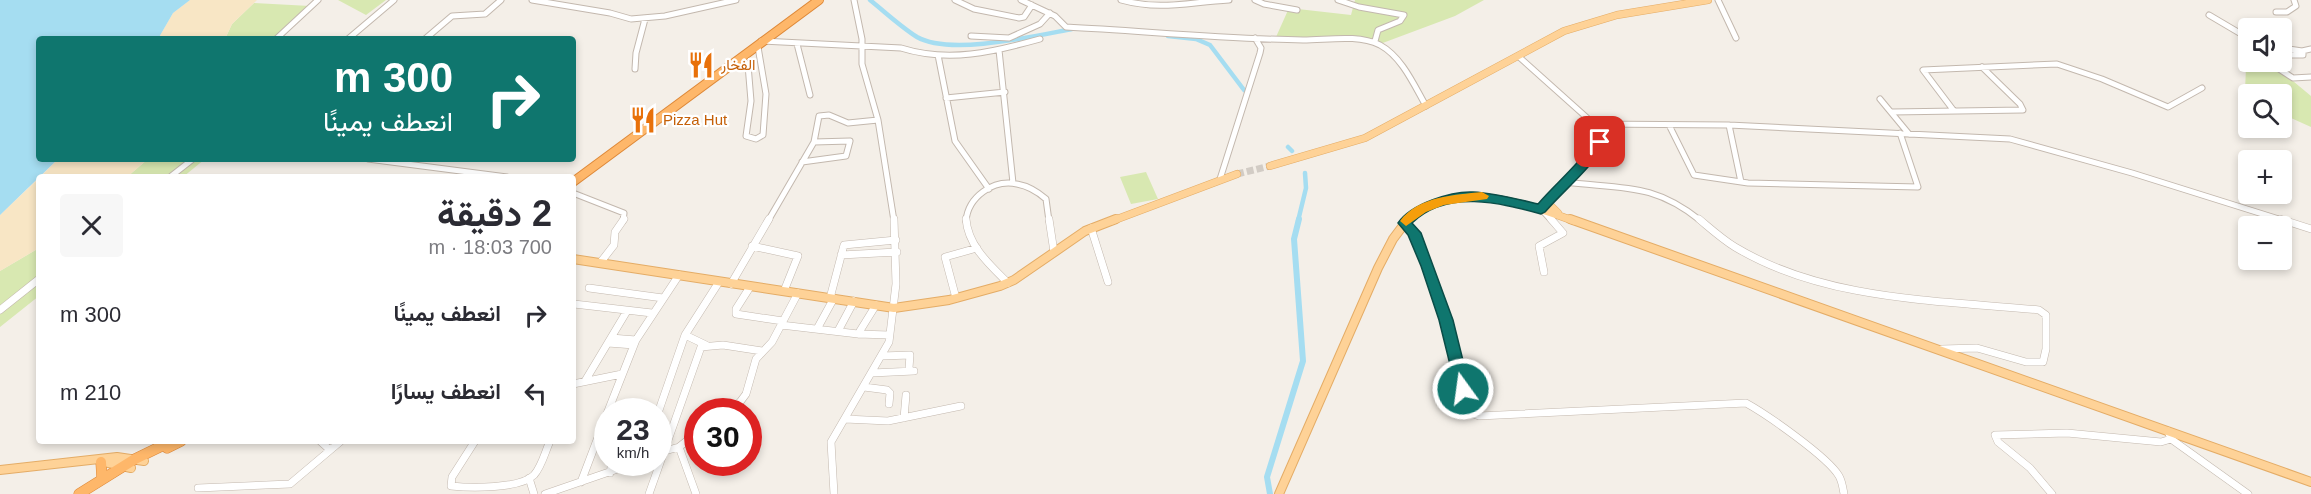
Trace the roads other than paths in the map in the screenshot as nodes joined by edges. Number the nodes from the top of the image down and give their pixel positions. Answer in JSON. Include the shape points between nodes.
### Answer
{"nodes":[{"id":1,"x":318,"y":0,"type":"edge"},
{"id":2,"x":394,"y":0,"type":"edge"},
{"id":3,"x":501,"y":0,"type":"edge"},
{"id":4,"x":532,"y":0,"type":"edge"},
{"id":5,"x":736,"y":0,"type":"edge"},
{"id":6,"x":819,"y":0,"type":"edge"},
{"id":7,"x":855,"y":0,"type":"edge"},
{"id":8,"x":955,"y":0,"type":"edge"},
{"id":9,"x":1021,"y":0,"type":"edge"},
{"id":10,"x":1122,"y":0,"type":"edge"},
{"id":11,"x":1229,"y":0,"type":"edge"},
{"id":12,"x":1255,"y":0,"type":"edge"},
{"id":13,"x":1338,"y":0,"type":"edge"},
{"id":14,"x":1708,"y":0,"type":"edge"},
{"id":15,"x":1718,"y":0,"type":"edge"},
{"id":16,"x":2294,"y":0,"type":"edge"},
{"id":17,"x":1032,"y":5,"type":"junction"},
{"id":18,"x":1297,"y":10,"type":"dead end"},
{"id":19,"x":2276,"y":12,"type":"dead end"},
{"id":20,"x":1050,"y":13,"type":"junction"},
{"id":21,"x":2209,"y":15,"type":"dead end"},
{"id":22,"x":645,"y":19,"type":"junction"},
{"id":23,"x":2238,"y":32,"type":"edge"},
{"id":24,"x":279,"y":36,"type":"edge"},
{"id":25,"x":352,"y":36,"type":"edge"},
{"id":26,"x":429,"y":36,"type":"edge"},
{"id":27,"x":971,"y":36,"type":"dead end"},
{"id":28,"x":1255,"y":38,"type":"junction"},
{"id":29,"x":1737,"y":38,"type":"dead end"},
{"id":30,"x":1040,"y":39,"type":"dead end"},
{"id":31,"x":763,"y":41,"type":"junction"},
{"id":32,"x":1374,"y":41,"type":"junction"},
{"id":33,"x":797,"y":44,"type":"junction"},
{"id":34,"x":862,"y":47,"type":"junction"},
{"id":35,"x":999,"y":50,"type":"junction"},
{"id":36,"x":2292,"y":50,"type":"edge"},
{"id":37,"x":2311,"y":50,"type":"edge"},
{"id":38,"x":2302,"y":51,"type":"junction"},
{"id":39,"x":938,"y":55,"type":"junction"},
{"id":40,"x":2292,"y":55,"type":"edge"},
{"id":41,"x":1518,"y":56,"type":"junction"},
{"id":42,"x":745,"y":59,"type":"junction"},
{"id":43,"x":762,"y":62,"type":"junction"},
{"id":44,"x":1982,"y":67,"type":"junction"},
{"id":45,"x":635,"y":69,"type":"dead end"},
{"id":46,"x":2284,"y":72,"type":"edge"},
{"id":47,"x":2311,"y":77,"type":"edge"},
{"id":48,"x":2202,"y":88,"type":"dead end"},
{"id":49,"x":1005,"y":92,"type":"junction"},
{"id":50,"x":810,"y":95,"type":"dead end"},
{"id":51,"x":765,"y":98,"type":"junction"},
{"id":52,"x":946,"y":98,"type":"junction"},
{"id":53,"x":751,"y":99,"type":"junction"},
{"id":54,"x":1880,"y":99,"type":"dead end"},
{"id":55,"x":1426,"y":106,"type":"junction"},
{"id":56,"x":1954,"y":111,"type":"junction"},
{"id":57,"x":1892,"y":112,"type":"junction"},
{"id":58,"x":878,"y":120,"type":"junction"},
{"id":59,"x":1594,"y":124,"type":"junction"},
{"id":60,"x":1669,"y":125,"type":"junction"},
{"id":61,"x":1729,"y":125,"type":"junction"},
{"id":62,"x":1900,"y":133,"type":"junction"},
{"id":63,"x":1909,"y":134,"type":"junction"},
{"id":64,"x":814,"y":142,"type":"junction"},
{"id":65,"x":189,"y":162,"type":"edge"},
{"id":66,"x":391,"y":162,"type":"edge"},
{"id":67,"x":802,"y":162,"type":"junction"},
{"id":68,"x":1270,"y":166,"type":"tunnel mouth"},
{"id":69,"x":174,"y":174,"type":"edge"},
{"id":70,"x":484,"y":174,"type":"edge"},
{"id":71,"x":1237,"y":174,"type":"tunnel mouth"},
{"id":72,"x":1220,"y":179,"type":"junction"},
{"id":73,"x":576,"y":181,"type":"edge"},
{"id":74,"x":1564,"y":182,"type":"junction"},
{"id":75,"x":1741,"y":182,"type":"junction"},
{"id":76,"x":1013,"y":183,"type":"junction"},
{"id":77,"x":989,"y":189,"type":"junction"},
{"id":78,"x":576,"y":194,"type":"edge"},
{"id":79,"x":1544,"y":206,"type":"junction"},
{"id":80,"x":1405,"y":223,"type":"junction"},
{"id":81,"x":1091,"y":228,"type":"junction"},
{"id":82,"x":2311,"y":229,"type":"edge"},
{"id":83,"x":896,"y":240,"type":"junction"},
{"id":84,"x":753,"y":246,"type":"junction"},
{"id":85,"x":977,"y":248,"type":"junction"},
{"id":86,"x":897,"y":252,"type":"junction"},
{"id":87,"x":1054,"y":252,"type":"junction"},
{"id":88,"x":841,"y":255,"type":"junction"},
{"id":89,"x":576,"y":259,"type":"edge"},
{"id":90,"x":600,"y":262,"type":"junction"},
{"id":91,"x":1544,"y":272,"type":"dead end"},
{"id":92,"x":679,"y":276,"type":"junction"},
{"id":93,"x":36,"y":281,"type":"edge"},
{"id":94,"x":719,"y":282,"type":"junction"},
{"id":95,"x":1108,"y":282,"type":"dead end"},
{"id":96,"x":1008,"y":283,"type":"junction"},
{"id":97,"x":731,"y":284,"type":"junction"},
{"id":98,"x":750,"y":287,"type":"junction"},
{"id":99,"x":589,"y":288,"type":"dead end"},
{"id":100,"x":784,"y":291,"type":"junction"},
{"id":101,"x":798,"y":293,"type":"junction"},
{"id":102,"x":663,"y":298,"type":"junction"},
{"id":103,"x":832,"y":298,"type":"junction"},
{"id":104,"x":956,"y":298,"type":"junction"},
{"id":105,"x":854,"y":301,"type":"junction"},
{"id":106,"x":576,"y":304,"type":"edge"},
{"id":107,"x":876,"y":305,"type":"junction"},
{"id":108,"x":894,"y":308,"type":"junction"},
{"id":109,"x":0,"y":310,"type":"edge"},
{"id":110,"x":627,"y":311,"type":"junction"},
{"id":111,"x":652,"y":314,"type":"junction"},
{"id":112,"x":782,"y":323,"type":"junction"},
{"id":113,"x":817,"y":329,"type":"junction"},
{"id":114,"x":838,"y":331,"type":"junction"},
{"id":115,"x":858,"y":334,"type":"junction"},
{"id":116,"x":685,"y":335,"type":"junction"},
{"id":117,"x":889,"y":336,"type":"junction"},
{"id":118,"x":610,"y":340,"type":"junction"},
{"id":119,"x":635,"y":342,"type":"junction"},
{"id":120,"x":706,"y":345,"type":"junction"},
{"id":121,"x":1938,"y":350,"type":"junction"},
{"id":122,"x":762,"y":351,"type":"junction"},
{"id":123,"x":882,"y":356,"type":"junction"},
{"id":124,"x":872,"y":373,"type":"junction"},
{"id":125,"x":622,"y":374,"type":"junction"},
{"id":126,"x":585,"y":381,"type":"junction"},
{"id":127,"x":576,"y":385,"type":"edge"},
{"id":128,"x":864,"y":387,"type":"junction"},
{"id":129,"x":906,"y":395,"type":"dead end"},
{"id":130,"x":613,"y":398,"type":"edge"},
{"id":131,"x":663,"y":398,"type":"edge"},
{"id":132,"x":743,"y":398,"type":"edge"},
{"id":133,"x":890,"y":404,"type":"dead end"},
{"id":134,"x":961,"y":406,"type":"dead end"},
{"id":135,"x":904,"y":418,"type":"junction"},
{"id":136,"x":845,"y":419,"type":"junction"},
{"id":137,"x":672,"y":425,"type":"edge"},
{"id":138,"x":2169,"y":435,"type":"junction"},
{"id":139,"x":684,"y":443,"type":"edge"},
{"id":140,"x":167,"y":444,"type":"edge"},
{"id":141,"x":175,"y":444,"type":"edge"},
{"id":142,"x":323,"y":444,"type":"edge"},
{"id":143,"x":337,"y":444,"type":"edge"},
{"id":144,"x":473,"y":444,"type":"edge"},
{"id":145,"x":549,"y":444,"type":"edge"},
{"id":146,"x":679,"y":447,"type":"junction"},
{"id":147,"x":672,"y":449,"type":"edge"},
{"id":148,"x":330,"y":450,"type":"junction"},
{"id":149,"x":594,"y":451,"type":"edge"},
{"id":150,"x":100,"y":461,"type":"junction"},
{"id":151,"x":133,"y":464,"type":"junction"},
{"id":152,"x":0,"y":470,"type":"edge"},
{"id":153,"x":600,"y":476,"type":"edge"},
{"id":154,"x":655,"y":476,"type":"edge"},
{"id":155,"x":529,"y":478,"type":"junction"},
{"id":156,"x":102,"y":479,"type":"junction"},
{"id":157,"x":580,"y":482,"type":"junction"},
{"id":158,"x":2311,"y":482,"type":"edge"},
{"id":159,"x":198,"y":488,"type":"dead end"},
{"id":160,"x":494,"y":490,"type":"edge"},
{"id":161,"x":79,"y":494,"type":"edge"},
{"id":162,"x":90,"y":494,"type":"edge"},
{"id":163,"x":534,"y":494,"type":"edge"},
{"id":164,"x":545,"y":494,"type":"edge"},
{"id":165,"x":649,"y":494,"type":"edge"},
{"id":166,"x":696,"y":494,"type":"edge"},
{"id":167,"x":834,"y":494,"type":"edge"},
{"id":168,"x":1279,"y":494,"type":"edge"},
{"id":169,"x":1844,"y":494,"type":"edge"},
{"id":170,"x":2052,"y":494,"type":"edge"},
{"id":171,"x":2247,"y":494,"type":"edge"}],
"edges":[{"from":1,"to":24,"type":"street"},
{"from":2,"to":25,"type":"street"},
{"from":3,"to":26,"type":"street","via":[[483,15],[452,16]]},
{"from":4,"to":22,"type":"street"},
{"from":5,"to":22,"type":"street"},
{"from":6,"to":31,"type":"highway"},
{"from":7,"to":34,"type":"street"},
{"from":8,"to":17,"type":"street","via":[[974,9],[1019,18]]},
{"from":9,"to":17,"type":"street"},
{"from":10,"to":11,"type":"street","via":[[1171,7]]},
{"from":12,"to":18,"type":"street"},
{"from":13,"to":32,"type":"street","via":[[1404,15],[1400,21],[1378,30]]},
{"from":14,"to":41,"type":"main road","via":[[1581,24]]},
{"from":15,"to":29,"type":"street"},
{"from":16,"to":19,"type":"street","via":[[2296,6],[2291,10]]},
{"from":17,"to":20,"type":"street"},
{"from":20,"to":27,"type":"street","via":[[1040,24],[1009,38]]},
{"from":20,"to":28,"type":"street","via":[[1066,27]]},
{"from":21,"to":23,"type":"street"},
{"from":22,"to":45,"type":"street"},
{"from":28,"to":32,"type":"street"},
{"from":28,"to":72,"type":"street","via":[[1260,53]]},
{"from":30,"to":35,"type":"street"},
{"from":31,"to":33,"type":"street"},
{"from":31,"to":42,"type":"highway"},
{"from":31,"to":43,"type":"street"},
{"from":32,"to":55,"type":"street","via":[[1393,53]]},
{"from":33,"to":34,"type":"street"},
{"from":33,"to":50,"type":"street"},
{"from":34,"to":39,"type":"street","via":[[901,48]]},
{"from":34,"to":58,"type":"street","via":[[862,64]]},
{"from":35,"to":39,"type":"street","via":[[968,56]]},
{"from":35,"to":49,"type":"street"},
{"from":36,"to":38,"type":"street"},
{"from":37,"to":38,"type":"street"},
{"from":38,"to":40,"type":"street","via":[[2303,55]]},
{"from":39,"to":52,"type":"street"},
{"from":41,"to":55,"type":"main road"},
{"from":41,"to":59,"type":"street"},
{"from":42,"to":43,"type":"street"},
{"from":42,"to":53,"type":"street"},
{"from":42,"to":73,"type":"highway"},
{"from":43,"to":51,"type":"street"},
{"from":44,"to":48,"type":"street","via":[[2056,64],[2168,107]]},
{"from":44,"to":56,"type":"street","via":[[1923,70]]},
{"from":44,"to":56,"type":"street","via":[[2022,110]]},
{"from":46,"to":47,"type":"street","via":[[2293,78]]},
{"from":49,"to":52,"type":"street"},
{"from":49,"to":76,"type":"street"},
{"from":51,"to":53,"type":"street"},
{"from":51,"to":53,"type":"street","via":[[763,135],[753,140],[746,136]]},
{"from":52,"to":77,"type":"street","via":[[955,141]]},
{"from":54,"to":57,"type":"street"},
{"from":55,"to":68,"type":"main road","via":[[1365,138]]},
{"from":56,"to":57,"type":"street"},
{"from":57,"to":63,"type":"street"},
{"from":58,"to":64,"type":"street","via":[[848,123],[821,115]]},
{"from":58,"to":83,"type":"street"},
{"from":59,"to":60,"type":"street"},
{"from":59,"to":74,"type":"street","via":[[1600,139],[1596,151]]},
{"from":60,"to":61,"type":"street"},
{"from":60,"to":75,"type":"street","via":[[1691,173]]},
{"from":61,"to":62,"type":"street"},
{"from":61,"to":75,"type":"street"},
{"from":62,"to":63,"type":"street"},
{"from":62,"to":75,"type":"street","via":[[1918,187]]},
{"from":63,"to":82,"type":"street","via":[[2020,141]]},
{"from":64,"to":67,"type":"street"},
{"from":64,"to":67,"type":"street","via":[[850,141],[846,156]]},
{"from":65,"to":69,"type":"street"},
{"from":66,"to":70,"type":"street"},
{"from":67,"to":84,"type":"street"},
{"from":71,"to":72,"type":"main road"},
{"from":72,"to":81,"type":"main road"},
{"from":74,"to":79,"type":"street"},
{"from":74,"to":121,"type":"street","via":[[1642,190],[1663,196],[1764,262],[1849,290],[2039,310],[2046,315],[2043,362],[1968,347]]},
{"from":76,"to":77,"type":"street"},
{"from":76,"to":87,"type":"street","via":[[1046,199]]},
{"from":77,"to":85,"type":"street","via":[[967,208],[967,229]]},
{"from":78,"to":90,"type":"street","via":[[624,213],[614,245]]},
{"from":79,"to":80,"type":"main road","via":[[1471,196],[1431,205]]},
{"from":79,"to":91,"type":"street","via":[[1563,233],[1538,248]]},
{"from":79,"to":121,"type":"main road","via":[[1564,218]]},
{"from":80,"to":168,"type":"main road","via":[[1376,274]]},
{"from":80,"to":169,"type":"street","via":[[1414,233],[1428,266],[1474,416],[1751,404],[1830,465]]},
{"from":81,"to":87,"type":"main road"},
{"from":81,"to":95,"type":"street"},
{"from":83,"to":86,"type":"street"},
{"from":83,"to":88,"type":"street","via":[[849,243],[844,245]]},
{"from":84,"to":97,"type":"street"},
{"from":84,"to":100,"type":"street","via":[[798,256]]},
{"from":85,"to":96,"type":"street"},
{"from":85,"to":104,"type":"street","via":[[945,257]]},
{"from":86,"to":88,"type":"street"},
{"from":86,"to":108,"type":"street"},
{"from":87,"to":96,"type":"main road"},
{"from":88,"to":103,"type":"street"},
{"from":89,"to":90,"type":"main road"},
{"from":90,"to":92,"type":"main road"},
{"from":92,"to":94,"type":"main road"},
{"from":92,"to":102,"type":"street"},
{"from":93,"to":109,"type":"street"},
{"from":94,"to":97,"type":"main road"},
{"from":94,"to":116,"type":"street"},
{"from":96,"to":104,"type":"main road"},
{"from":97,"to":98,"type":"main road"},
{"from":98,"to":100,"type":"main road"},
{"from":98,"to":112,"type":"street","via":[[736,314]]},
{"from":99,"to":102,"type":"street"},
{"from":100,"to":101,"type":"main road"},
{"from":101,"to":103,"type":"main road"},
{"from":101,"to":112,"type":"street"},
{"from":102,"to":111,"type":"street"},
{"from":103,"to":105,"type":"main road"},
{"from":103,"to":113,"type":"street"},
{"from":104,"to":108,"type":"main road"},
{"from":105,"to":107,"type":"main road"},
{"from":105,"to":114,"type":"street"},
{"from":106,"to":110,"type":"street"},
{"from":107,"to":108,"type":"main road"},
{"from":107,"to":115,"type":"street"},
{"from":108,"to":117,"type":"street"},
{"from":110,"to":111,"type":"street"},
{"from":110,"to":118,"type":"street"},
{"from":111,"to":119,"type":"street"},
{"from":112,"to":113,"type":"street"},
{"from":112,"to":122,"type":"street"},
{"from":113,"to":114,"type":"street"},
{"from":114,"to":115,"type":"street"},
{"from":115,"to":117,"type":"street"},
{"from":116,"to":120,"type":"street"},
{"from":116,"to":131,"type":"street"},
{"from":117,"to":123,"type":"street"},
{"from":118,"to":119,"type":"street"},
{"from":118,"to":126,"type":"street"},
{"from":119,"to":125,"type":"street"},
{"from":120,"to":122,"type":"street"},
{"from":120,"to":137,"type":"street","via":[[700,348]]},
{"from":121,"to":138,"type":"main road"},
{"from":122,"to":132,"type":"street"},
{"from":123,"to":124,"type":"street"},
{"from":123,"to":124,"type":"street","via":[[910,355],[911,370]]},
{"from":124,"to":128,"type":"street"},
{"from":125,"to":126,"type":"street"},
{"from":125,"to":130,"type":"street"},
{"from":126,"to":127,"type":"street"},
{"from":128,"to":133,"type":"street","via":[[887,390],[891,393]]},
{"from":128,"to":136,"type":"street"},
{"from":129,"to":135,"type":"street"},
{"from":134,"to":135,"type":"street"},
{"from":135,"to":136,"type":"street"},
{"from":136,"to":167,"type":"street","via":[[831,442]]},
{"from":138,"to":158,"type":"main road"},
{"from":138,"to":170,"type":"street","via":[[2161,442],[2067,434],[1995,435]]},
{"from":138,"to":171,"type":"street"},
{"from":139,"to":146,"type":"street"},
{"from":140,"to":151,"type":"highway"},
{"from":141,"to":151,"type":"highway"},
{"from":142,"to":148,"type":"street"},
{"from":143,"to":148,"type":"street"},
{"from":144,"to":160,"type":"street","via":[[450,485]]},
{"from":145,"to":155,"type":"street"},
{"from":146,"to":147,"type":"street"},
{"from":146,"to":166,"type":"street"},
{"from":148,"to":159,"type":"street","via":[[290,484]]},
{"from":149,"to":157,"type":"street"},
{"from":150,"to":151,"type":"main road"},
{"from":150,"to":151,"type":"main road","via":[[117,458]]},
{"from":150,"to":152,"type":"main road"},
{"from":150,"to":156,"type":"highway"},
{"from":151,"to":156,"type":"highway"},
{"from":151,"to":162,"type":"highway"},
{"from":153,"to":157,"type":"street"},
{"from":154,"to":165,"type":"street"},
{"from":155,"to":160,"type":"street"},
{"from":155,"to":163,"type":"street"},
{"from":156,"to":161,"type":"highway"},
{"from":157,"to":164,"type":"street"}]}
